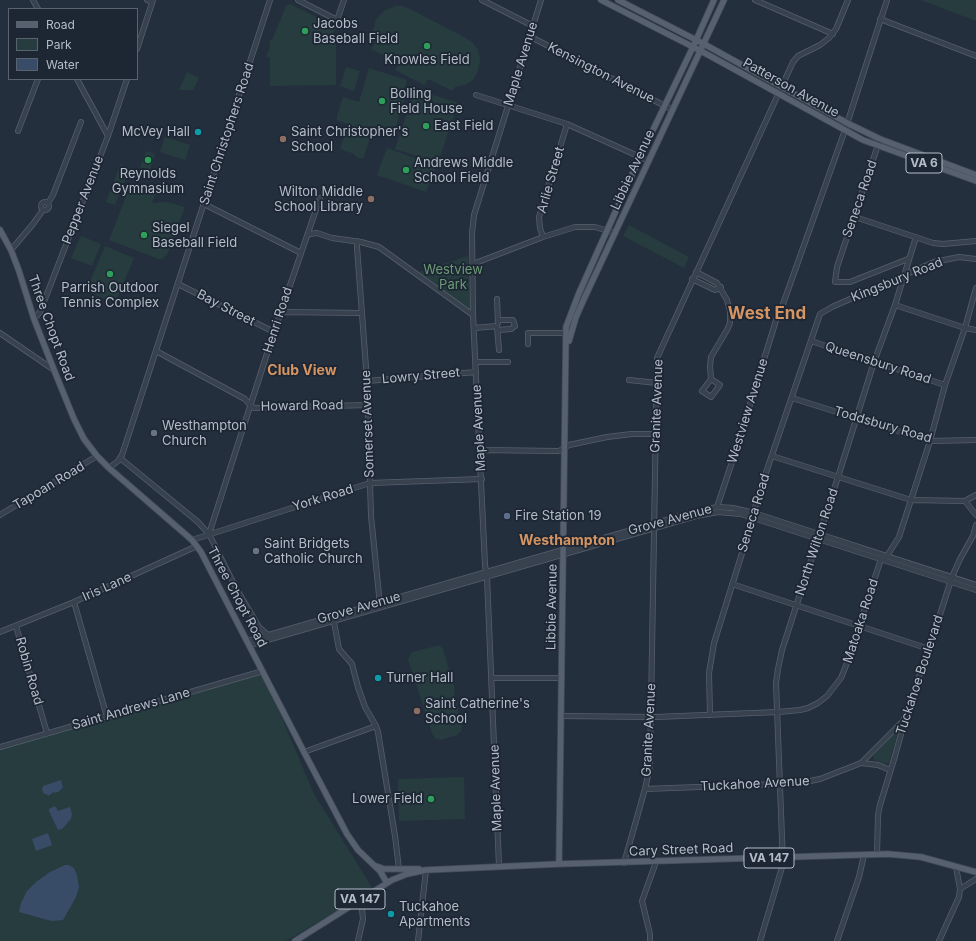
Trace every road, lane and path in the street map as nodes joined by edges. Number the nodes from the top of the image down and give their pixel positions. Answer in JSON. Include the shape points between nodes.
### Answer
{"nodes":[{"id":1,"x":147,"y":0,"type":"edge"},
{"id":2,"x":270,"y":0,"type":"edge"},
{"id":3,"x":298,"y":0,"type":"edge"},
{"id":4,"x":344,"y":0,"type":"edge"},
{"id":5,"x":482,"y":0,"type":"edge"},
{"id":6,"x":540,"y":0,"type":"edge"},
{"id":7,"x":601,"y":0,"type":"edge"},
{"id":8,"x":618,"y":0,"type":"edge"},
{"id":9,"x":714,"y":0,"type":"edge"},
{"id":10,"x":724,"y":0,"type":"edge"},
{"id":11,"x":755,"y":0,"type":"edge"},
{"id":12,"x":848,"y":0,"type":"edge"},
{"id":13,"x":887,"y":0,"type":"edge"},
{"id":14,"x":153,"y":1,"type":"edge"},
{"id":15,"x":880,"y":19,"type":"junction"},
{"id":16,"x":533,"y":26,"type":"junction"},
{"id":17,"x":833,"y":34,"type":"junction"},
{"id":18,"x":529,"y":36,"type":"junction"},
{"id":19,"x":696,"y":40,"type":"junction"},
{"id":20,"x":704,"y":44,"type":"junction"},
{"id":21,"x":138,"y":46,"type":"edge"},
{"id":22,"x":693,"y":47,"type":"junction"},
{"id":23,"x":701,"y":51,"type":"junction"},
{"id":24,"x":976,"y":56,"type":"edge"},
{"id":25,"x":38,"y":80,"type":"edge"},
{"id":26,"x":78,"y":80,"type":"edge"},
{"id":27,"x":127,"y":80,"type":"edge"},
{"id":28,"x":782,"y":87,"type":"junction"},
{"id":29,"x":778,"y":93,"type":"junction"},
{"id":30,"x":476,"y":95,"type":"dead end"},
{"id":31,"x":508,"y":106,"type":"junction"},
{"id":32,"x":665,"y":106,"type":"junction"},
{"id":33,"x":673,"y":110,"type":"junction"},
{"id":34,"x":81,"y":122,"type":"dead end"},
{"id":35,"x":847,"y":123,"type":"junction"},
{"id":36,"x":567,"y":124,"type":"junction"},
{"id":37,"x":845,"y":130,"type":"junction"},
{"id":38,"x":18,"y":131,"type":"dead end"},
{"id":39,"x":108,"y":136,"type":"junction"},
{"id":40,"x":880,"y":139,"type":"junction"},
{"id":41,"x":878,"y":146,"type":"junction"},
{"id":42,"x":640,"y":158,"type":"junction"},
{"id":43,"x":649,"y":161,"type":"junction"},
{"id":44,"x":976,"y":175,"type":"edge"},
{"id":45,"x":976,"y":181,"type":"edge"},
{"id":46,"x":320,"y":198,"type":"dead end"},
{"id":47,"x":204,"y":204,"type":"junction"},
{"id":48,"x":855,"y":217,"type":"junction"},
{"id":49,"x":0,"y":230,"type":"edge"},
{"id":50,"x":607,"y":230,"type":"junction"},
{"id":51,"x":614,"y":233,"type":"junction"},
{"id":52,"x":307,"y":236,"type":"junction"},
{"id":53,"x":543,"y":237,"type":"junction"},
{"id":54,"x":916,"y":237,"type":"junction"},
{"id":55,"x":357,"y":242,"type":"junction"},
{"id":56,"x":976,"y":242,"type":"edge"},
{"id":57,"x":10,"y":250,"type":"junction"},
{"id":58,"x":301,"y":253,"type":"junction"},
{"id":59,"x":908,"y":259,"type":"junction"},
{"id":60,"x":976,"y":259,"type":"edge"},
{"id":61,"x":473,"y":264,"type":"junction"},
{"id":62,"x":696,"y":272,"type":"junction"},
{"id":63,"x":903,"y":276,"type":"junction"},
{"id":64,"x":692,"y":280,"type":"junction"},
{"id":65,"x":835,"y":282,"type":"joint"},
{"id":66,"x":178,"y":284,"type":"junction"},
{"id":67,"x":721,"y":287,"type":"junction"},
{"id":68,"x":976,"y":288,"type":"edge"},
{"id":69,"x":497,"y":299,"type":"dead end"},
{"id":70,"x":783,"y":304,"type":"dead end"},
{"id":71,"x":895,"y":305,"type":"junction"},
{"id":72,"x":281,"y":312,"type":"junction"},
{"id":73,"x":362,"y":313,"type":"junction"},
{"id":74,"x":778,"y":314,"type":"dead end"},
{"id":75,"x":820,"y":314,"type":"joint"},
{"id":76,"x":473,"y":315,"type":"junction"},
{"id":77,"x":34,"y":319,"type":"junction"},
{"id":78,"x":498,"y":320,"type":"junction"},
{"id":79,"x":474,"y":328,"type":"junction"},
{"id":80,"x":498,"y":328,"type":"junction"},
{"id":81,"x":965,"y":328,"type":"junction"},
{"id":82,"x":976,"y":330,"type":"edge"},
{"id":83,"x":274,"y":332,"type":"junction"},
{"id":84,"x":0,"y":333,"type":"edge"},
{"id":85,"x":566,"y":334,"type":"junction"},
{"id":86,"x":811,"y":341,"type":"junction"},
{"id":87,"x":528,"y":344,"type":"dead end"},
{"id":88,"x":499,"y":350,"type":"dead end"},
{"id":89,"x":156,"y":351,"type":"junction"},
{"id":90,"x":567,"y":351,"type":"junction"},
{"id":91,"x":476,"y":362,"type":"junction"},
{"id":92,"x":508,"y":362,"type":"dead end"},
{"id":93,"x":874,"y":362,"type":"junction"},
{"id":94,"x":54,"y":370,"type":"junction"},
{"id":95,"x":476,"y":372,"type":"junction"},
{"id":96,"x":712,"y":379,"type":"dead end"},
{"id":97,"x":629,"y":380,"type":"dead end"},
{"id":98,"x":367,"y":381,"type":"junction"},
{"id":99,"x":657,"y":383,"type":"junction"},
{"id":100,"x":945,"y":385,"type":"junction"},
{"id":101,"x":792,"y":398,"type":"junction"},
{"id":102,"x":367,"y":405,"type":"junction"},
{"id":103,"x":250,"y":406,"type":"junction"},
{"id":104,"x":856,"y":419,"type":"junction"},
{"id":105,"x":656,"y":434,"type":"junction"},
{"id":106,"x":976,"y":440,"type":"edge"},
{"id":107,"x":930,"y":441,"type":"junction"},
{"id":108,"x":565,"y":448,"type":"junction"},
{"id":109,"x":480,"y":450,"type":"junction"},
{"id":110,"x":97,"y":456,"type":"junction"},
{"id":111,"x":772,"y":456,"type":"junction"},
{"id":112,"x":120,"y":458,"type":"junction"},
{"id":113,"x":109,"y":468,"type":"junction"},
{"id":114,"x":838,"y":477,"type":"junction"},
{"id":115,"x":482,"y":479,"type":"junction"},
{"id":116,"x":370,"y":483,"type":"junction"},
{"id":117,"x":976,"y":495,"type":"edge"},
{"id":118,"x":911,"y":500,"type":"junction"},
{"id":119,"x":965,"y":501,"type":"junction"},
{"id":120,"x":717,"y":507,"type":"junction"},
{"id":121,"x":0,"y":515,"type":"edge"},
{"id":122,"x":976,"y":515,"type":"edge"},
{"id":123,"x":754,"y":516,"type":"junction"},
{"id":124,"x":654,"y":525,"type":"junction"},
{"id":125,"x":976,"y":525,"type":"edge"},
{"id":126,"x":210,"y":534,"type":"junction"},
{"id":127,"x":819,"y":537,"type":"junction"},
{"id":128,"x":192,"y":540,"type":"junction"},
{"id":129,"x":198,"y":546,"type":"junction"},
{"id":130,"x":564,"y":552,"type":"junction"},
{"id":131,"x":887,"y":556,"type":"junction"},
{"id":132,"x":881,"y":559,"type":"junction"},
{"id":133,"x":487,"y":575,"type":"junction"},
{"id":134,"x":951,"y":580,"type":"junction"},
{"id":135,"x":732,"y":584,"type":"junction"},
{"id":136,"x":976,"y":585,"type":"edge"},
{"id":137,"x":976,"y":590,"type":"edge"},
{"id":138,"x":74,"y":602,"type":"junction"},
{"id":139,"x":380,"y":604,"type":"junction"},
{"id":140,"x":796,"y":606,"type":"junction"},
{"id":141,"x":333,"y":618,"type":"junction"},
{"id":142,"x":16,"y":626,"type":"junction"},
{"id":143,"x":860,"y":626,"type":"junction"},
{"id":144,"x":0,"y":632,"type":"edge"},
{"id":145,"x":268,"y":635,"type":"junction"},
{"id":146,"x":249,"y":643,"type":"junction"},
{"id":147,"x":929,"y":649,"type":"junction"},
{"id":148,"x":263,"y":671,"type":"junction"},
{"id":149,"x":492,"y":678,"type":"junction"},
{"id":150,"x":562,"y":678,"type":"junction"},
{"id":151,"x":778,"y":712,"type":"junction"},
{"id":152,"x":710,"y":715,"type":"junction"},
{"id":153,"x":561,"y":716,"type":"junction"},
{"id":154,"x":107,"y":717,"type":"junction"},
{"id":155,"x":651,"y":717,"type":"junction"},
{"id":156,"x":903,"y":721,"type":"junction"},
{"id":157,"x":376,"y":726,"type":"junction"},
{"id":158,"x":47,"y":733,"type":"junction"},
{"id":159,"x":0,"y":747,"type":"edge"},
{"id":160,"x":304,"y":752,"type":"junction"},
{"id":161,"x":862,"y":763,"type":"junction"},
{"id":162,"x":890,"y":770,"type":"junction"},
{"id":163,"x":779,"y":784,"type":"junction"},
{"id":164,"x":645,"y":789,"type":"junction"},
{"id":165,"x":877,"y":854,"type":"junction"},
{"id":166,"x":864,"y":855,"type":"junction"},
{"id":167,"x":784,"y":857,"type":"junction"},
{"id":168,"x":656,"y":862,"type":"junction"},
{"id":169,"x":624,"y":863,"type":"junction"},
{"id":170,"x":559,"y":864,"type":"junction"},
{"id":171,"x":374,"y":866,"type":"junction"},
{"id":172,"x":499,"y":866,"type":"junction"},
{"id":173,"x":956,"y":867,"type":"junction"},
{"id":174,"x":399,"y":869,"type":"junction"},
{"id":175,"x":426,"y":870,"type":"junction"},
{"id":176,"x":976,"y":872,"type":"edge"},
{"id":177,"x":976,"y":879,"type":"edge"},
{"id":178,"x":387,"y":883,"type":"junction"},
{"id":179,"x":960,"y":889,"type":"junction"},
{"id":180,"x":361,"y":898,"type":"junction"},
{"id":181,"x":295,"y":941,"type":"edge"},
{"id":182,"x":358,"y":941,"type":"edge"},
{"id":183,"x":418,"y":941,"type":"edge"},
{"id":184,"x":650,"y":941,"type":"edge"},
{"id":185,"x":760,"y":941,"type":"edge"},
{"id":186,"x":836,"y":941,"type":"edge"},
{"id":187,"x":939,"y":941,"type":"edge"}],
"edges":[{"from":1,"to":14,"type":"street"},
{"from":2,"to":47,"type":"street","name":"Saint Christophers Road"},
{"from":3,"to":4,"type":"street","via":[[337,20]]},
{"from":5,"to":16,"type":"street"},
{"from":6,"to":16,"type":"street","name":"Maple Avenue"},
{"from":7,"to":22,"type":"main road","name":"Patterson Avenue","number":"VA 6"},
{"from":8,"to":19,"type":"main road","name":"Patterson Avenue","number":"VA 6"},
{"from":9,"to":19,"type":"main road","name":"Libbie Avenue"},
{"from":10,"to":20,"type":"main road","name":"Libbie Avenue"},
{"from":11,"to":17,"type":"street"},
{"from":12,"to":17,"type":"street","name":"Granite Avenue"},
{"from":13,"to":15,"type":"street"},
{"from":14,"to":21,"type":"street"},
{"from":15,"to":24,"type":"street"},
{"from":15,"to":35,"type":"street"},
{"from":16,"to":18,"type":"street","name":"Maple Avenue"},
{"from":17,"to":28,"type":"street","name":"Granite Avenue","via":[[820,45],[798,56]]},
{"from":18,"to":31,"type":"street","name":"Maple Avenue"},
{"from":18,"to":32,"type":"street","name":"Kensington Avenue"},
{"from":19,"to":20,"type":"main road","name":"Patterson Avenue","number":"VA 6"},
{"from":19,"to":22,"type":"main road","name":"Libbie Avenue"},
{"from":20,"to":23,"type":"main road","name":"Libbie Avenue"},
{"from":20,"to":28,"type":"main road","name":"Patterson Avenue","number":"VA 6"},
{"from":22,"to":23,"type":"main road","name":"Patterson Avenue","number":"VA 6"},
{"from":22,"to":32,"type":"main road","name":"Libbie Avenue"},
{"from":23,"to":29,"type":"main road","name":"Patterson Avenue","number":"VA 6"},
{"from":23,"to":33,"type":"main road","name":"Libbie Avenue"},
{"from":25,"to":38,"type":"street"},
{"from":26,"to":39,"type":"street"},
{"from":27,"to":39,"type":"street","name":"Pepper Avenue"},
{"from":28,"to":29,"type":"street","name":"Granite Avenue"},
{"from":28,"to":35,"type":"main road","name":"Patterson Avenue","number":"VA 6"},
{"from":29,"to":37,"type":"main road","name":"Patterson Avenue","number":"VA 6"},
{"from":29,"to":62,"type":"street","name":"Granite Avenue"},
{"from":30,"to":31,"type":"street"},
{"from":31,"to":36,"type":"street"},
{"from":31,"to":61,"type":"street","name":"Maple Avenue","via":[[474,216]]},
{"from":32,"to":33,"type":"street","name":"Kensington Avenue"},
{"from":32,"to":42,"type":"main road","name":"Libbie Avenue"},
{"from":33,"to":43,"type":"main road","name":"Libbie Avenue"},
{"from":34,"to":57,"type":"street","via":[[54,195],[48,203],[42,204],[43,210]]},
{"from":35,"to":37,"type":"street"},
{"from":35,"to":40,"type":"main road","name":"Patterson Avenue","number":"VA 6"},
{"from":36,"to":42,"type":"street"},
{"from":36,"to":53,"type":"street","name":"Arlie Street","via":[[539,217]]},
{"from":37,"to":41,"type":"main road","name":"Patterson Avenue","number":"VA 6"},
{"from":37,"to":70,"type":"street"},
{"from":39,"to":77,"type":"street","name":"Pepper Avenue","via":[[40,312]]},
{"from":40,"to":41,"type":"street","name":"Seneca Road"},
{"from":40,"to":44,"type":"main road","name":"Patterson Avenue","number":"VA 6"},
{"from":41,"to":45,"type":"main road","name":"Patterson Avenue","number":"VA 6"},
{"from":41,"to":48,"type":"street","name":"Seneca Road"},
{"from":42,"to":43,"type":"street"},
{"from":42,"to":50,"type":"main road","name":"Libbie Avenue"},
{"from":43,"to":51,"type":"main road","name":"Libbie Avenue"},
{"from":46,"to":52,"type":"street","name":"Henri Road"},
{"from":47,"to":58,"type":"street"},
{"from":47,"to":66,"type":"street","name":"Saint Christophers Road"},
{"from":48,"to":54,"type":"street","name":"Kingsbury Road"},
{"from":48,"to":65,"type":"street","name":"Seneca Road","via":[[837,267]]},
{"from":49,"to":57,"type":"main road","name":"Three Chopt Road"},
{"from":50,"to":51,"type":"street"},
{"from":50,"to":53,"type":"street","via":[[575,227]]},
{"from":50,"to":85,"type":"main road","name":"Libbie Avenue","via":[[573,308],[566,326]]},
{"from":51,"to":90,"type":"main road","name":"Libbie Avenue","via":[[576,317]]},
{"from":52,"to":55,"type":"street","via":[[317,233]]},
{"from":52,"to":58,"type":"street","name":"Henri Road"},
{"from":53,"to":61,"type":"street"},
{"from":54,"to":56,"type":"street","name":"Kingsbury Road","via":[[943,244]]},
{"from":54,"to":59,"type":"street","name":"North Wilton Road"},
{"from":55,"to":73,"type":"street","name":"Somerset Avenue"},
{"from":55,"to":76,"type":"street","via":[[378,248]]},
{"from":57,"to":77,"type":"main road","name":"Three Chopt Road"},
{"from":58,"to":72,"type":"street","name":"Henri Road"},
{"from":59,"to":63,"type":"street","name":"North Wilton Road"},
{"from":59,"to":65,"type":"street","name":"Kingsbury Road","via":[[850,282]]},
{"from":60,"to":63,"type":"street","name":"Kingsbury Road","via":[[959,257],[934,262]]},
{"from":61,"to":76,"type":"street","name":"Maple Avenue"},
{"from":62,"to":64,"type":"street","name":"Granite Avenue"},
{"from":62,"to":67,"type":"street"},
{"from":63,"to":71,"type":"street","name":"North Wilton Road"},
{"from":63,"to":75,"type":"street","name":"Kingsbury Road"},
{"from":64,"to":67,"type":"street","via":[[715,290]]},
{"from":64,"to":99,"type":"street","name":"Granite Avenue","via":[[657,358]]},
{"from":66,"to":83,"type":"street","name":"Bay Street"},
{"from":66,"to":89,"type":"street","name":"Saint Christophers Road"},
{"from":67,"to":96,"type":"street","via":[[730,311],[730,323],[711,357]]},
{"from":68,"to":81,"type":"street"},
{"from":69,"to":78,"type":"street"},
{"from":71,"to":81,"type":"street"},
{"from":71,"to":93,"type":"street","name":"North Wilton Road"},
{"from":72,"to":73,"type":"street"},
{"from":72,"to":83,"type":"street","name":"Henri Road"},
{"from":73,"to":98,"type":"street","name":"Somerset Avenue"},
{"from":74,"to":120,"type":"street","name":"Westview Avenue"},
{"from":75,"to":86,"type":"street","name":"Seneca Road"},
{"from":76,"to":79,"type":"street","name":"Maple Avenue"},
{"from":77,"to":94,"type":"main road","name":"Three Chopt Road"},
{"from":78,"to":80,"type":"street"},
{"from":78,"to":80,"type":"street","via":[[513,320],[515,326],[511,329]]},
{"from":79,"to":80,"type":"street"},
{"from":79,"to":91,"type":"street","name":"Maple Avenue"},
{"from":80,"to":88,"type":"street"},
{"from":81,"to":82,"type":"street"},
{"from":81,"to":100,"type":"street"},
{"from":83,"to":103,"type":"street","name":"Henri Road"},
{"from":84,"to":94,"type":"street"},
{"from":85,"to":87,"type":"street","via":[[528,333]]},
{"from":85,"to":90,"type":"main road","name":"Libbie Avenue"},
{"from":86,"to":93,"type":"street","name":"Queensbury Road"},
{"from":86,"to":101,"type":"street","name":"Seneca Road"},
{"from":89,"to":103,"type":"street","name":"Howard Road","via":[[245,399]]},
{"from":89,"to":112,"type":"street","name":"Saint Christophers Road"},
{"from":90,"to":108,"type":"main road","name":"Libbie Avenue"},
{"from":91,"to":92,"type":"street"},
{"from":91,"to":95,"type":"street","name":"Maple Avenue"},
{"from":93,"to":100,"type":"street","name":"Queensbury Road"},
{"from":93,"to":104,"type":"street","name":"North Wilton Road"},
{"from":94,"to":110,"type":"main road","name":"Three Chopt Road","via":[[79,429]]},
{"from":95,"to":98,"type":"street","name":"Lowry Street"},
{"from":95,"to":109,"type":"street","name":"Maple Avenue"},
{"from":97,"to":99,"type":"street"},
{"from":98,"to":102,"type":"street","name":"Somerset Avenue"},
{"from":99,"to":105,"type":"street","name":"Granite Avenue"},
{"from":100,"to":107,"type":"street"},
{"from":101,"to":104,"type":"street","name":"Toddsbury Road"},
{"from":101,"to":111,"type":"street","name":"Seneca Road"},
{"from":102,"to":103,"type":"street","name":"Howard Road","via":[[269,408]]},
{"from":102,"to":116,"type":"street","name":"Somerset Avenue"},
{"from":103,"to":126,"type":"street","name":"Henri Road"},
{"from":104,"to":107,"type":"street","name":"Toddsbury Road"},
{"from":104,"to":114,"type":"street","name":"North Wilton Road"},
{"from":105,"to":108,"type":"street","via":[[618,436]]},
{"from":105,"to":124,"type":"street","name":"Granite Avenue"},
{"from":106,"to":107,"type":"street","name":"Toddsbury Road"},
{"from":107,"to":118,"type":"street"},
{"from":108,"to":109,"type":"street","via":[[559,451]]},
{"from":108,"to":130,"type":"main road","name":"Libbie Avenue"},
{"from":109,"to":115,"type":"street","name":"Maple Avenue"},
{"from":110,"to":113,"type":"main road","name":"Three Chopt Road"},
{"from":110,"to":121,"type":"street","name":"Tapoan Road"},
{"from":111,"to":114,"type":"street"},
{"from":111,"to":123,"type":"street","name":"Seneca Road","via":[[757,499]]},
{"from":112,"to":113,"type":"street","name":"Saint Christophers Road"},
{"from":112,"to":126,"type":"street"},
{"from":113,"to":128,"type":"main road","name":"Three Chopt Road"},
{"from":114,"to":118,"type":"street"},
{"from":114,"to":127,"type":"street","name":"North Wilton Road"},
{"from":115,"to":116,"type":"street","name":"York Road"},
{"from":115,"to":133,"type":"street","name":"Maple Avenue"},
{"from":116,"to":126,"type":"street","name":"York Road"},
{"from":116,"to":139,"type":"street","name":"Somerset Avenue"},
{"from":117,"to":119,"type":"street"},
{"from":118,"to":119,"type":"street"},
{"from":118,"to":131,"type":"street","via":[[899,536]]},
{"from":119,"to":122,"type":"street"},
{"from":120,"to":123,"type":"street","name":"Grove Avenue","via":[[733,508]]},
{"from":120,"to":124,"type":"street","name":"Grove Avenue"},
{"from":123,"to":124,"type":"street","name":"Grove Avenue","via":[[710,512]]},
{"from":123,"to":127,"type":"street","name":"Grove Avenue"},
{"from":123,"to":135,"type":"street","name":"Seneca Road"},
{"from":124,"to":130,"type":"street","name":"Grove Avenue"},
{"from":124,"to":155,"type":"street","name":"Granite Avenue"},
{"from":125,"to":134,"type":"street","name":"Tuckahoe Boulevard"},
{"from":126,"to":128,"type":"street","name":"York Road"},
{"from":126,"to":145,"type":"street","via":[[236,588],[259,627]]},
{"from":127,"to":131,"type":"street","name":"Grove Avenue"},
{"from":127,"to":132,"type":"street","name":"Grove Avenue"},
{"from":127,"to":140,"type":"street","name":"North Wilton Road"},
{"from":128,"to":129,"type":"main road","name":"Three Chopt Road"},
{"from":129,"to":138,"type":"street","name":"Iris Lane"},
{"from":129,"to":146,"type":"main road","name":"Three Chopt Road"},
{"from":130,"to":133,"type":"street","name":"Grove Avenue"},
{"from":130,"to":150,"type":"main road","name":"Libbie Avenue"},
{"from":131,"to":132,"type":"street"},
{"from":131,"to":134,"type":"street","name":"Grove Avenue"},
{"from":132,"to":134,"type":"street","name":"Grove Avenue"},
{"from":132,"to":143,"type":"street","name":"Matoaka Road"},
{"from":133,"to":139,"type":"street","name":"Grove Avenue"},
{"from":133,"to":149,"type":"street","name":"Maple Avenue"},
{"from":134,"to":136,"type":"street","name":"Grove Avenue"},
{"from":134,"to":137,"type":"street","name":"Grove Avenue"},
{"from":134,"to":147,"type":"street","name":"Tuckahoe Boulevard"},
{"from":135,"to":140,"type":"street"},
{"from":135,"to":152,"type":"street","name":"Seneca Road","via":[[711,656]]},
{"from":138,"to":142,"type":"street","name":"Iris Lane"},
{"from":138,"to":154,"type":"street"},
{"from":139,"to":141,"type":"street","name":"Grove Avenue"},
{"from":140,"to":143,"type":"street"},
{"from":140,"to":151,"type":"street","name":"North Wilton Road","via":[[778,668]]},
{"from":141,"to":145,"type":"street","name":"Grove Avenue"},
{"from":141,"to":146,"type":"street","name":"Grove Avenue"},
{"from":141,"to":157,"type":"street","via":[[339,649],[352,664],[364,707]]},
{"from":142,"to":144,"type":"street","name":"Robin Road"},
{"from":142,"to":158,"type":"street","name":"Robin Road"},
{"from":143,"to":147,"type":"street"},
{"from":143,"to":151,"type":"street","name":"Matoaka Road","via":[[841,678],[827,696],[804,709]]},
{"from":145,"to":146,"type":"street","name":"Grove Avenue"},
{"from":146,"to":148,"type":"main road","name":"Three Chopt Road"},
{"from":147,"to":156,"type":"street","name":"Tuckahoe Boulevard"},
{"from":148,"to":154,"type":"street","name":"Saint Andrews Lane"},
{"from":148,"to":160,"type":"main road","name":"Three Chopt Road"},
{"from":149,"to":150,"type":"street"},
{"from":149,"to":172,"type":"street","name":"Maple Avenue"},
{"from":150,"to":153,"type":"main road","name":"Libbie Avenue"},
{"from":151,"to":152,"type":"street","name":"Matoaka Road"},
{"from":151,"to":163,"type":"street","name":"North Wilton Road"},
{"from":152,"to":155,"type":"street","name":"Matoaka Road"},
{"from":153,"to":155,"type":"street","name":"Matoaka Road"},
{"from":153,"to":170,"type":"main road","name":"Libbie Avenue"},
{"from":154,"to":158,"type":"street","name":"Saint Andrews Lane"},
{"from":155,"to":164,"type":"street","name":"Granite Avenue","via":[[650,766]]},
{"from":156,"to":161,"type":"street","name":"Tuckahoe Avenue"},
{"from":156,"to":162,"type":"street","name":"Tuckahoe Boulevard"},
{"from":157,"to":160,"type":"street"},
{"from":157,"to":174,"type":"street"},
{"from":158,"to":159,"type":"street","name":"Saint Andrews Lane"},
{"from":160,"to":171,"type":"main road","name":"Three Chopt Road","via":[[350,839]]},
{"from":161,"to":162,"type":"street"},
{"from":161,"to":163,"type":"street","name":"Tuckahoe Avenue","via":[[820,780]]},
{"from":162,"to":165,"type":"street","name":"Tuckahoe Boulevard","via":[[878,815]]},
{"from":163,"to":164,"type":"street","name":"Tuckahoe Avenue"},
{"from":163,"to":167,"type":"street","name":"North Wilton Road"},
{"from":164,"to":169,"type":"street","name":"Granite Avenue"},
{"from":165,"to":166,"type":"main road","name":"Cary Street Road","number":"VA 147"},
{"from":165,"to":173,"type":"main road","name":"Cary Street Road","number":"VA 147","via":[[918,856]]},
{"from":166,"to":167,"type":"main road","name":"Cary Street Road","number":"VA 147"},
{"from":166,"to":186,"type":"street","via":[[859,877]]},
{"from":167,"to":168,"type":"main road","name":"Cary Street Road","number":"VA 147"},
{"from":167,"to":185,"type":"street","name":"North Wilton Road"},
{"from":168,"to":169,"type":"main road","name":"Cary Street Road","number":"VA 147"},
{"from":168,"to":184,"type":"street","via":[[642,902]]},
{"from":169,"to":170,"type":"main road","name":"Cary Street Road","number":"VA 147"},
{"from":170,"to":172,"type":"main road","name":"Cary Street Road","number":"VA 147"},
{"from":171,"to":174,"type":"main road"},
{"from":171,"to":178,"type":"main road","name":"Three Chopt Road"},
{"from":172,"to":175,"type":"main road","name":"Cary Street Road","number":"VA 147"},
{"from":173,"to":176,"type":"main road","name":"Cary Street Road","number":"VA 147"},
{"from":173,"to":179,"type":"street"},
{"from":174,"to":175,"type":"main road"},
{"from":175,"to":178,"type":"main road","name":"Cary Street Road","number":"VA 147","via":[[399,876]]},
{"from":175,"to":183,"type":"street"},
{"from":177,"to":179,"type":"street"},
{"from":178,"to":180,"type":"main road","number":"VA 147"},
{"from":179,"to":187,"type":"street","via":[[959,897]]},
{"from":180,"to":181,"type":"main road","number":"VA 147"},
{"from":180,"to":182,"type":"street","via":[[363,920]]}]}
